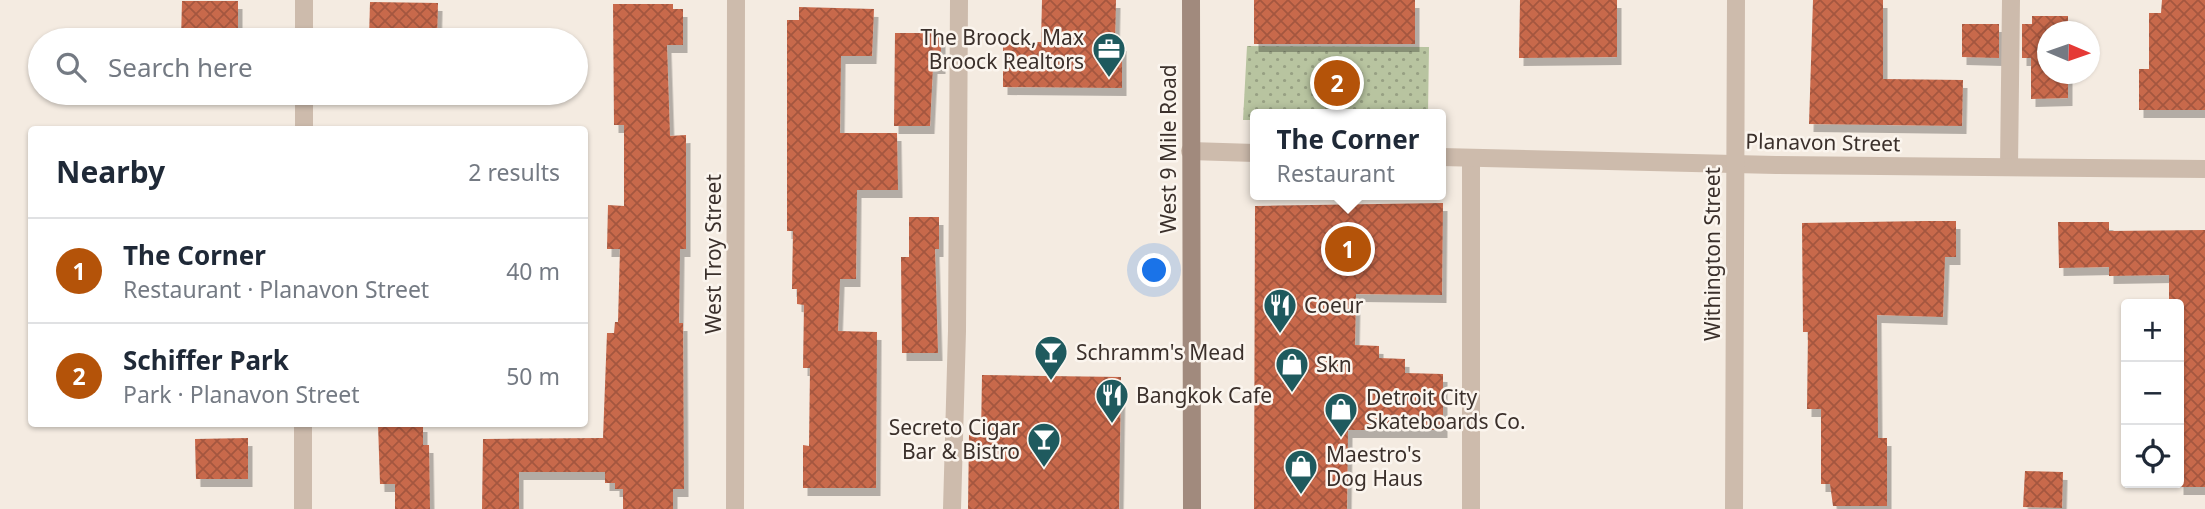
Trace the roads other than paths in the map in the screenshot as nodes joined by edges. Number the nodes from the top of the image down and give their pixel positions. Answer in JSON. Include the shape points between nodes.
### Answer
{"nodes":[{"id":1,"x":304,"y":0,"type":"edge"},
{"id":2,"x":736,"y":0,"type":"edge"},
{"id":3,"x":959,"y":0,"type":"edge"},
{"id":4,"x":1191,"y":0,"type":"edge"},
{"id":5,"x":1736,"y":0,"type":"edge"},
{"id":6,"x":2011,"y":0,"type":"edge"},
{"id":7,"x":304,"y":28,"type":"edge"},
{"id":8,"x":304,"y":105,"type":"edge"},
{"id":9,"x":304,"y":126,"type":"edge"},
{"id":10,"x":1190,"y":151,"type":"junction"},
{"id":11,"x":1250,"y":153,"type":"edge"},
{"id":12,"x":1446,"y":157,"type":"edge"},
{"id":13,"x":1471,"y":158,"type":"junction"},
{"id":14,"x":1735,"y":164,"type":"junction"},
{"id":15,"x":2009,"y":167,"type":"junction"},
{"id":16,"x":2205,"y":169,"type":"edge"},
{"id":17,"x":303,"y":427,"type":"edge"},
{"id":18,"x":303,"y":509,"type":"edge"},
{"id":19,"x":735,"y":509,"type":"edge"},
{"id":20,"x":952,"y":509,"type":"edge"},
{"id":21,"x":1192,"y":509,"type":"edge"},
{"id":22,"x":1471,"y":509,"type":"edge"},
{"id":23,"x":1734,"y":509,"type":"edge"}],
"edges":[{"from":1,"to":7,"type":"street"},
{"from":2,"to":19,"type":"street","name":"West Troy Street"},
{"from":3,"to":20,"type":"street"},
{"from":4,"to":10,"type":"main road","name":"West 9 Mile Road"},
{"from":5,"to":14,"type":"street","name":"Withington Street"},
{"from":6,"to":15,"type":"street"},
{"from":8,"to":9,"type":"street"},
{"from":10,"to":11,"type":"street"},
{"from":10,"to":21,"type":"main road","name":"West 9 Mile Road"},
{"from":12,"to":13,"type":"street","name":"Planavon Street"},
{"from":13,"to":14,"type":"street","name":"Planavon Street"},
{"from":13,"to":22,"type":"street"},
{"from":14,"to":15,"type":"street","name":"Planavon Street"},
{"from":14,"to":23,"type":"street","name":"Withington Street"},
{"from":15,"to":16,"type":"street","name":"Planavon Street"},
{"from":17,"to":18,"type":"street"}]}
